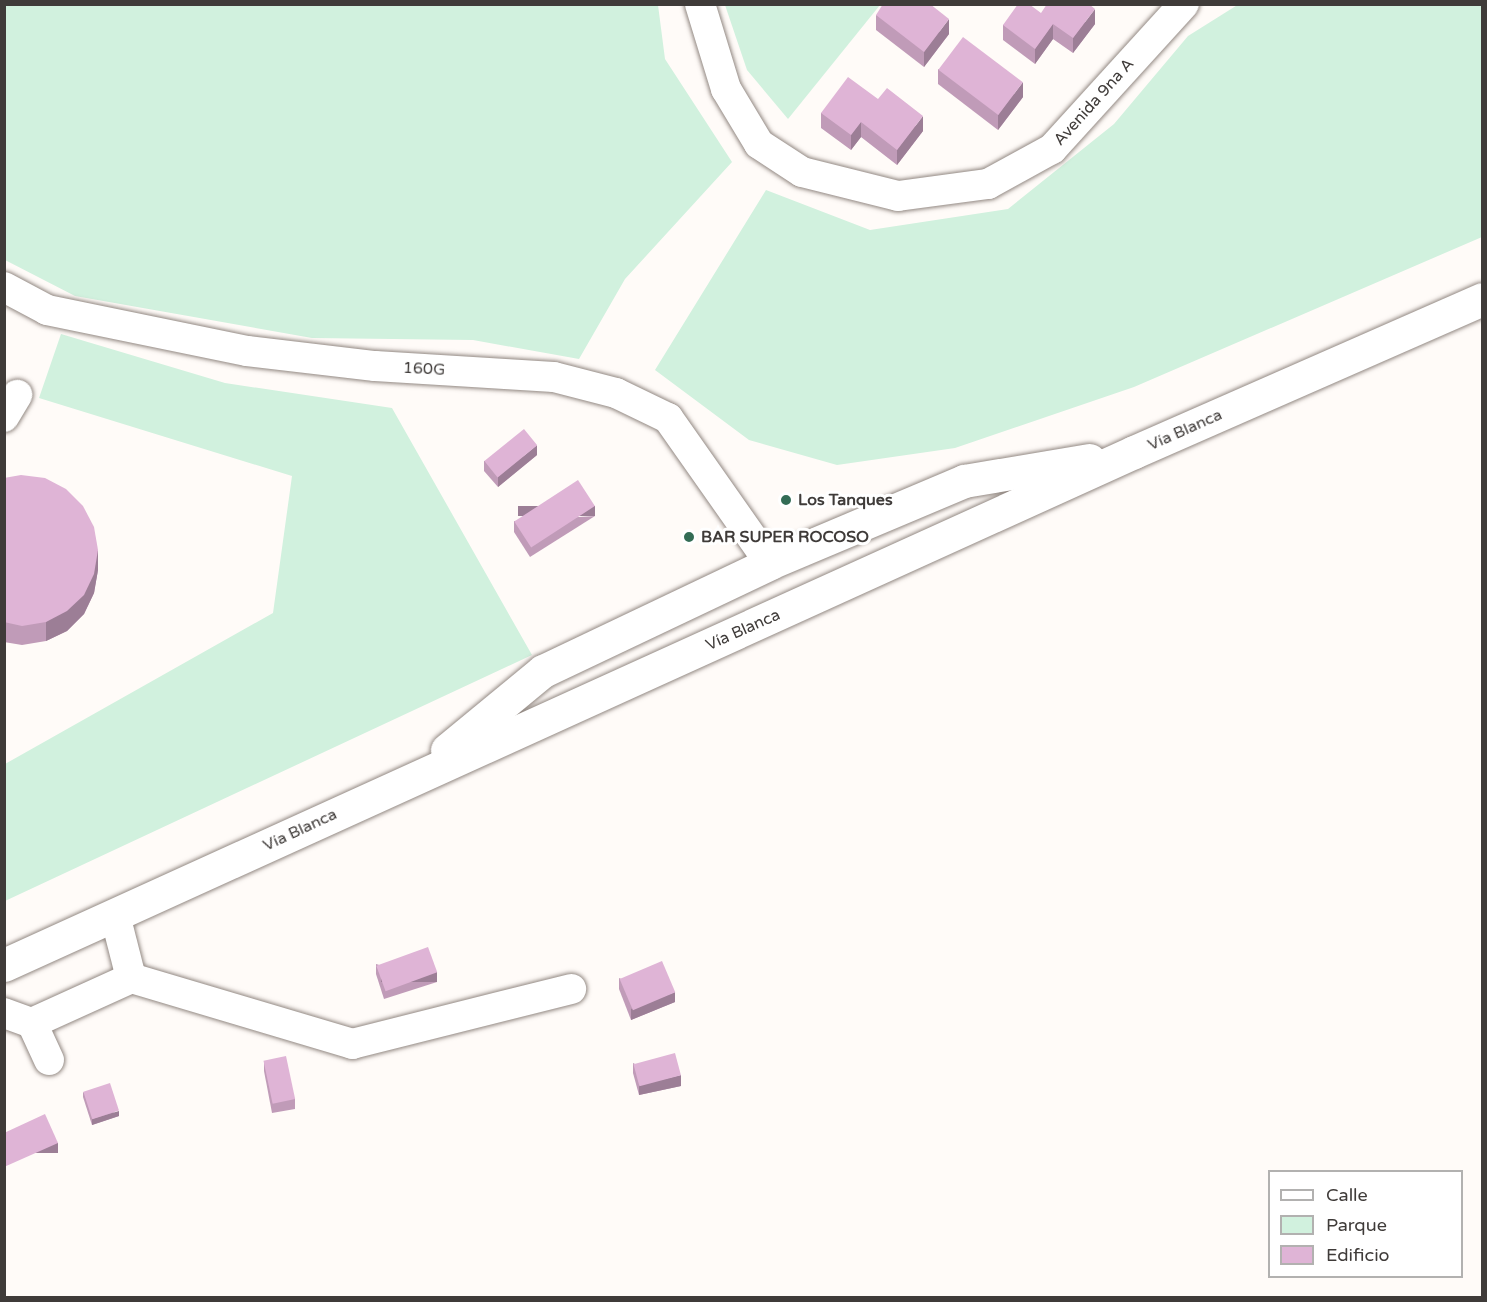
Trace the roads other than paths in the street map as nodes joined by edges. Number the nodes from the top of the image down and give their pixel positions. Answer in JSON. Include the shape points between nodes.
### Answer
{"nodes":[{"id":1,"x":700,"y":4,"type":"edge"},
{"id":2,"x":1184,"y":4,"type":"edge"},
{"id":3,"x":4,"y":287,"type":"edge"},
{"id":4,"x":1482,"y":299,"type":"edge"},
{"id":5,"x":1134,"y":452,"type":"junction"},
{"id":6,"x":770,"y":563,"type":"junction"},
{"id":7,"x":413,"y":778,"type":"junction"},
{"id":8,"x":115,"y":915,"type":"junction"},
{"id":9,"x":4,"y":965,"type":"edge"},
{"id":10,"x":131,"y":978,"type":"junction"},
{"id":11,"x":571,"y":989,"type":"dead end"},
{"id":12,"x":18,"y":1018,"type":"edge"},
{"id":13,"x":49,"y":1060,"type":"dead end"}],
"edges":[{"from":1,"to":2,"type":"street","name":"Avenida 9na A","via":[[726,89],[759,144],[802,172],[898,196],[988,184],[1052,149]]},
{"from":3,"to":6,"type":"street","name":"160G","via":[[47,310],[247,351],[375,366],[554,377],[616,393],[668,418]]},
{"from":4,"to":5,"type":"highway","name":"Vía Blanca"},
{"from":5,"to":6,"type":"highway","via":[[964,481]]},
{"from":5,"to":7,"type":"highway","name":"Vía Blanca"},
{"from":6,"to":7,"type":"highway","via":[[543,671]]},
{"from":7,"to":8,"type":"highway","name":"Vía Blanca"},
{"from":8,"to":9,"type":"highway","name":"Vía Blanca"},
{"from":8,"to":10,"type":"street"},
{"from":10,"to":11,"type":"street","via":[[352,1044]]},
{"from":10,"to":12,"type":"street"},
{"from":12,"to":13,"type":"street"}]}
